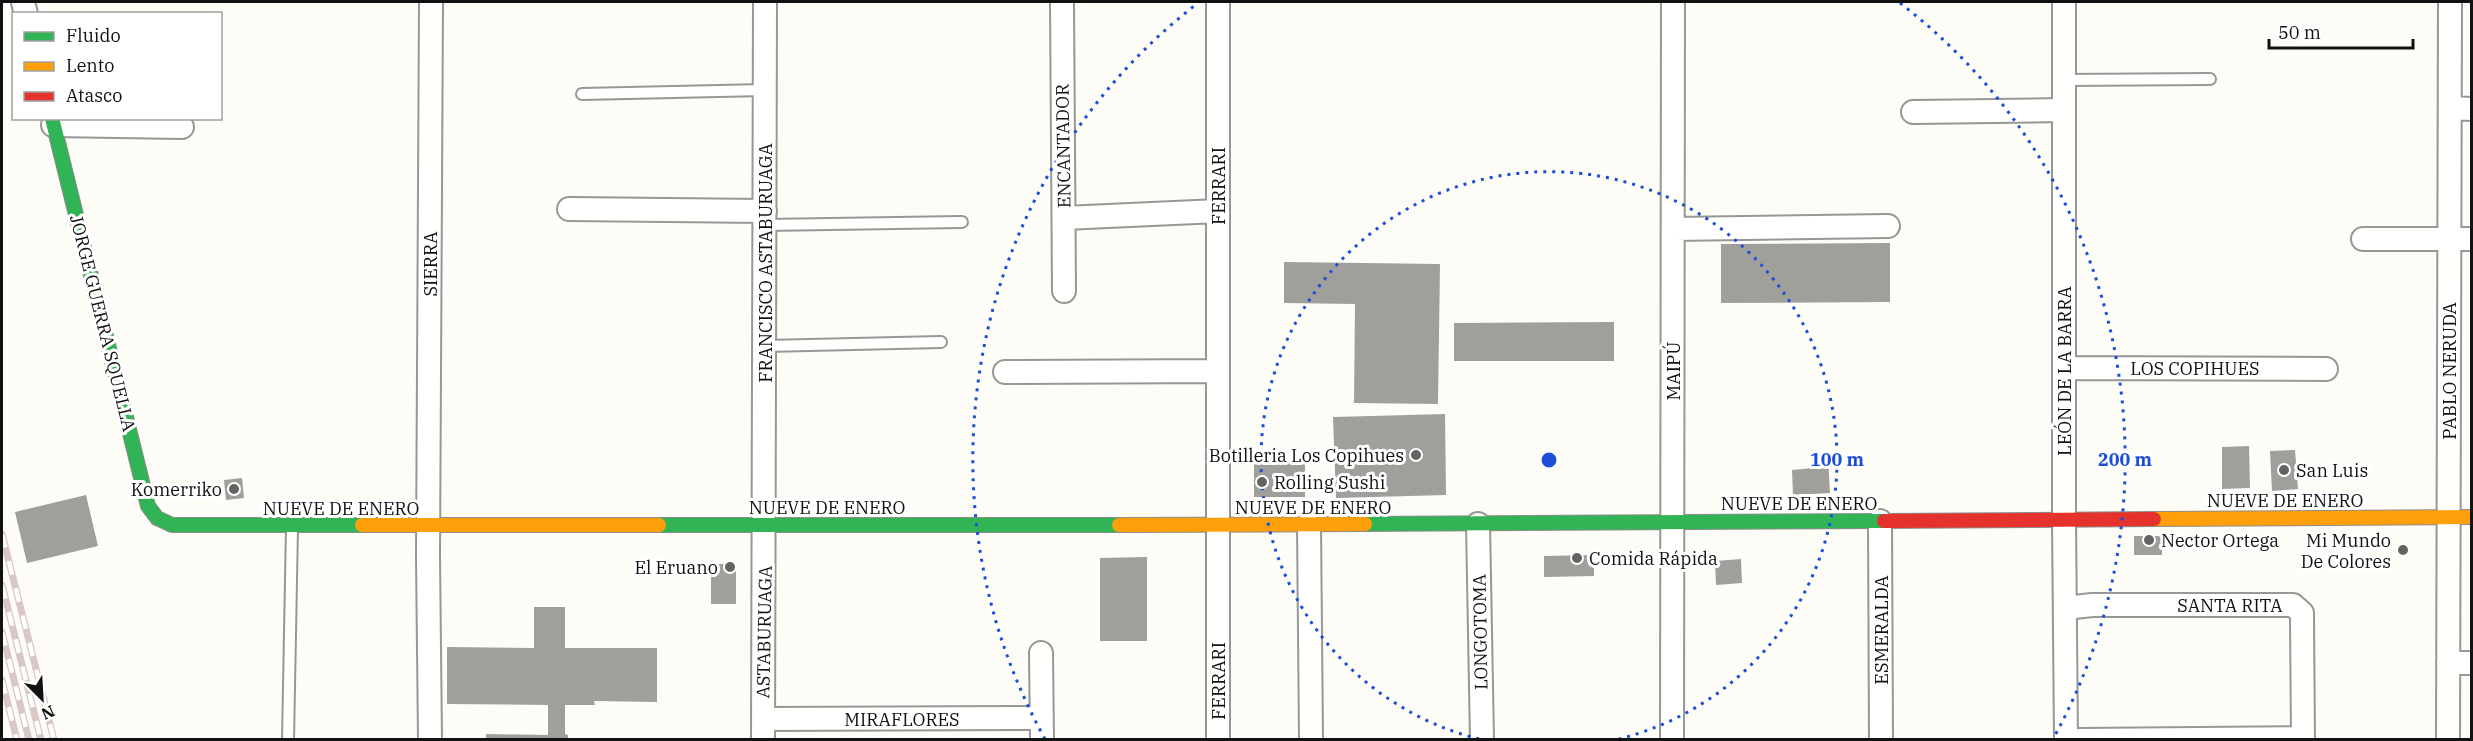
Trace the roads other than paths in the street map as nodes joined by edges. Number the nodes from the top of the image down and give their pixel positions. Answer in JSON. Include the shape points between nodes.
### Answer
{"nodes":[{"id":1,"x":432,"y":2,"type":"edge"},
{"id":2,"x":765,"y":2,"type":"edge"},
{"id":3,"x":1062,"y":2,"type":"edge"},
{"id":4,"x":1218,"y":2,"type":"edge"},
{"id":5,"x":1673,"y":2,"type":"edge"},
{"id":6,"x":2064,"y":2,"type":"edge"},
{"id":7,"x":2450,"y":2,"type":"edge"},
{"id":8,"x":2210,"y":79,"type":"dead end"},
{"id":9,"x":2064,"y":80,"type":"junction"},
{"id":10,"x":765,"y":90,"type":"junction"},
{"id":11,"x":582,"y":94,"type":"dead end"},
{"id":12,"x":2461,"y":109,"type":"edge"},
{"id":13,"x":2064,"y":110,"type":"junction"},
{"id":14,"x":1912,"y":112,"type":"dead end"},
{"id":15,"x":53,"y":122,"type":"edge"},
{"id":16,"x":182,"y":127,"type":"dead end"},
{"id":17,"x":569,"y":209,"type":"dead end"},
{"id":18,"x":1218,"y":211,"type":"junction"},
{"id":19,"x":765,"y":218,"type":"junction"},
{"id":20,"x":1064,"y":218,"type":"junction"},
{"id":21,"x":962,"y":222,"type":"dead end"},
{"id":22,"x":1888,"y":226,"type":"dead end"},
{"id":23,"x":1673,"y":230,"type":"junction"},
{"id":24,"x":2363,"y":238,"type":"dead end"},
{"id":25,"x":2460,"y":239,"type":"edge"},
{"id":26,"x":1064,"y":291,"type":"dead end"},
{"id":27,"x":941,"y":342,"type":"dead end"},
{"id":28,"x":765,"y":346,"type":"junction"},
{"id":29,"x":2064,"y":368,"type":"junction"},
{"id":30,"x":2326,"y":369,"type":"dead end"},
{"id":31,"x":1218,"y":371,"type":"junction"},
{"id":32,"x":1005,"y":372,"type":"dead end"},
{"id":33,"x":2448,"y":517,"type":"junction"},
{"id":34,"x":2472,"y":517,"type":"edge"},
{"id":35,"x":157,"y":518,"type":"joint"},
{"id":36,"x":2064,"y":519,"type":"junction"},
{"id":37,"x":1880,"y":521,"type":"junction"},
{"id":38,"x":1673,"y":522,"type":"junction"},
{"id":39,"x":765,"y":524,"type":"junction"},
{"id":40,"x":1478,"y":524,"type":"junction"},
{"id":41,"x":1218,"y":525,"type":"junction"},
{"id":42,"x":1309,"y":525,"type":"junction"},
{"id":43,"x":292,"y":526,"type":"junction"},
{"id":44,"x":429,"y":526,"type":"junction"},
{"id":45,"x":2065,"y":608,"type":"junction"},
{"id":46,"x":1041,"y":653,"type":"dead end"},
{"id":47,"x":2448,"y":663,"type":"junction"},
{"id":48,"x":2472,"y":663,"type":"edge"},
{"id":49,"x":1042,"y":729,"type":"edge"},
{"id":50,"x":763,"y":730,"type":"edge"},
{"id":51,"x":2303,"y":739,"type":"edge"},
{"id":52,"x":288,"y":740,"type":"edge"},
{"id":53,"x":430,"y":740,"type":"edge"},
{"id":54,"x":1218,"y":740,"type":"edge"},
{"id":55,"x":1311,"y":740,"type":"edge"},
{"id":56,"x":1482,"y":740,"type":"edge"},
{"id":57,"x":1672,"y":740,"type":"edge"},
{"id":58,"x":1881,"y":740,"type":"edge"},
{"id":59,"x":2066,"y":740,"type":"edge"},
{"id":60,"x":2079,"y":740,"type":"edge"},
{"id":61,"x":2448,"y":740,"type":"edge"}],
"edges":[{"from":1,"to":44,"type":"street","name":"SIERRA"},
{"from":2,"to":10,"type":"street","name":"FRANCISCO ASTABURUAGA"},
{"from":3,"to":20,"type":"street","name":"ENCANTADOR"},
{"from":4,"to":18,"type":"street","name":"FERRARI"},
{"from":5,"to":23,"type":"street","name":"MAIPÚ"},
{"from":6,"to":9,"type":"street","name":"LEÓN DE LA BARRA"},
{"from":7,"to":12,"type":"street","name":"PABLO NERUDA"},
{"from":8,"to":9,"type":"lane"},
{"from":9,"to":13,"type":"street","name":"LEÓN DE LA BARRA"},
{"from":10,"to":11,"type":"lane"},
{"from":10,"to":19,"type":"street","name":"FRANCISCO ASTABURUAGA"},
{"from":12,"to":25,"type":"street","name":"PABLO NERUDA"},
{"from":13,"to":14,"type":"street"},
{"from":13,"to":29,"type":"street","name":"LEÓN DE LA BARRA"},
{"from":15,"to":16,"type":"street","name":"JORGE GUERRA SQUELLA"},
{"from":15,"to":35,"type":"street","name":"JORGE GUERRA SQUELLA","via":[[148,506]]},
{"from":17,"to":19,"type":"street"},
{"from":18,"to":20,"type":"street"},
{"from":18,"to":31,"type":"street","name":"FERRARI"},
{"from":19,"to":21,"type":"lane"},
{"from":19,"to":28,"type":"street","name":"FRANCISCO ASTABURUAGA"},
{"from":20,"to":26,"type":"street","name":"ENCANTADOR"},
{"from":22,"to":23,"type":"street"},
{"from":23,"to":38,"type":"street","name":"MAIPÚ"},
{"from":24,"to":25,"type":"street"},
{"from":25,"to":33,"type":"street","name":"PABLO NERUDA"},
{"from":27,"to":28,"type":"lane"},
{"from":28,"to":39,"type":"street","name":"FRANCISCO ASTABURUAGA"},
{"from":29,"to":30,"type":"street","name":"LOS COPIHUES"},
{"from":29,"to":36,"type":"street","name":"LEÓN DE LA BARRA"},
{"from":31,"to":32,"type":"street"},
{"from":31,"to":41,"type":"street","name":"FERRARI"},
{"from":33,"to":34,"type":"street","name":"NUEVE DE ENERO"},
{"from":33,"to":36,"type":"street","name":"NUEVE DE ENERO"},
{"from":33,"to":47,"type":"street","name":"PABLO NERUDA"},
{"from":35,"to":43,"type":"street","name":"NUEVE DE ENERO","via":[[181,526]]},
{"from":36,"to":37,"type":"street","name":"NUEVE DE ENERO"},
{"from":36,"to":45,"type":"street","name":"LEÓN DE LA BARRA"},
{"from":37,"to":38,"type":"street","name":"NUEVE DE ENERO"},
{"from":37,"to":58,"type":"street","name":"ESMERALDA"},
{"from":38,"to":40,"type":"street","name":"NUEVE DE ENERO"},
{"from":38,"to":57,"type":"street","name":"MAIPÚ"},
{"from":39,"to":41,"type":"street","name":"NUEVE DE ENERO"},
{"from":39,"to":44,"type":"street","name":"NUEVE DE ENERO"},
{"from":39,"to":50,"type":"street","name":"ASTABURUAGA"},
{"from":40,"to":42,"type":"street","name":"NUEVE DE ENERO"},
{"from":40,"to":56,"type":"street","name":"LONGOTOMA"},
{"from":41,"to":42,"type":"street","name":"NUEVE DE ENERO"},
{"from":41,"to":54,"type":"street","name":"FERRARI"},
{"from":42,"to":55,"type":"street"},
{"from":43,"to":44,"type":"street","name":"NUEVE DE ENERO"},
{"from":43,"to":52,"type":"lane"},
{"from":44,"to":53,"type":"street","name":"SIERRA"},
{"from":45,"to":51,"type":"street","name":"SANTA RITA","via":[[2294,605],[2302,613]]},
{"from":45,"to":59,"type":"street","name":"LEÓN DE LA BARRA"},
{"from":46,"to":49,"type":"street"},
{"from":47,"to":48,"type":"street"},
{"from":47,"to":61,"type":"street","name":"PABLO NERUDA"},
{"from":49,"to":50,"type":"street","name":"MIRAFLORES"},
{"from":51,"to":60,"type":"street","name":"SANTA RITA"}]}
